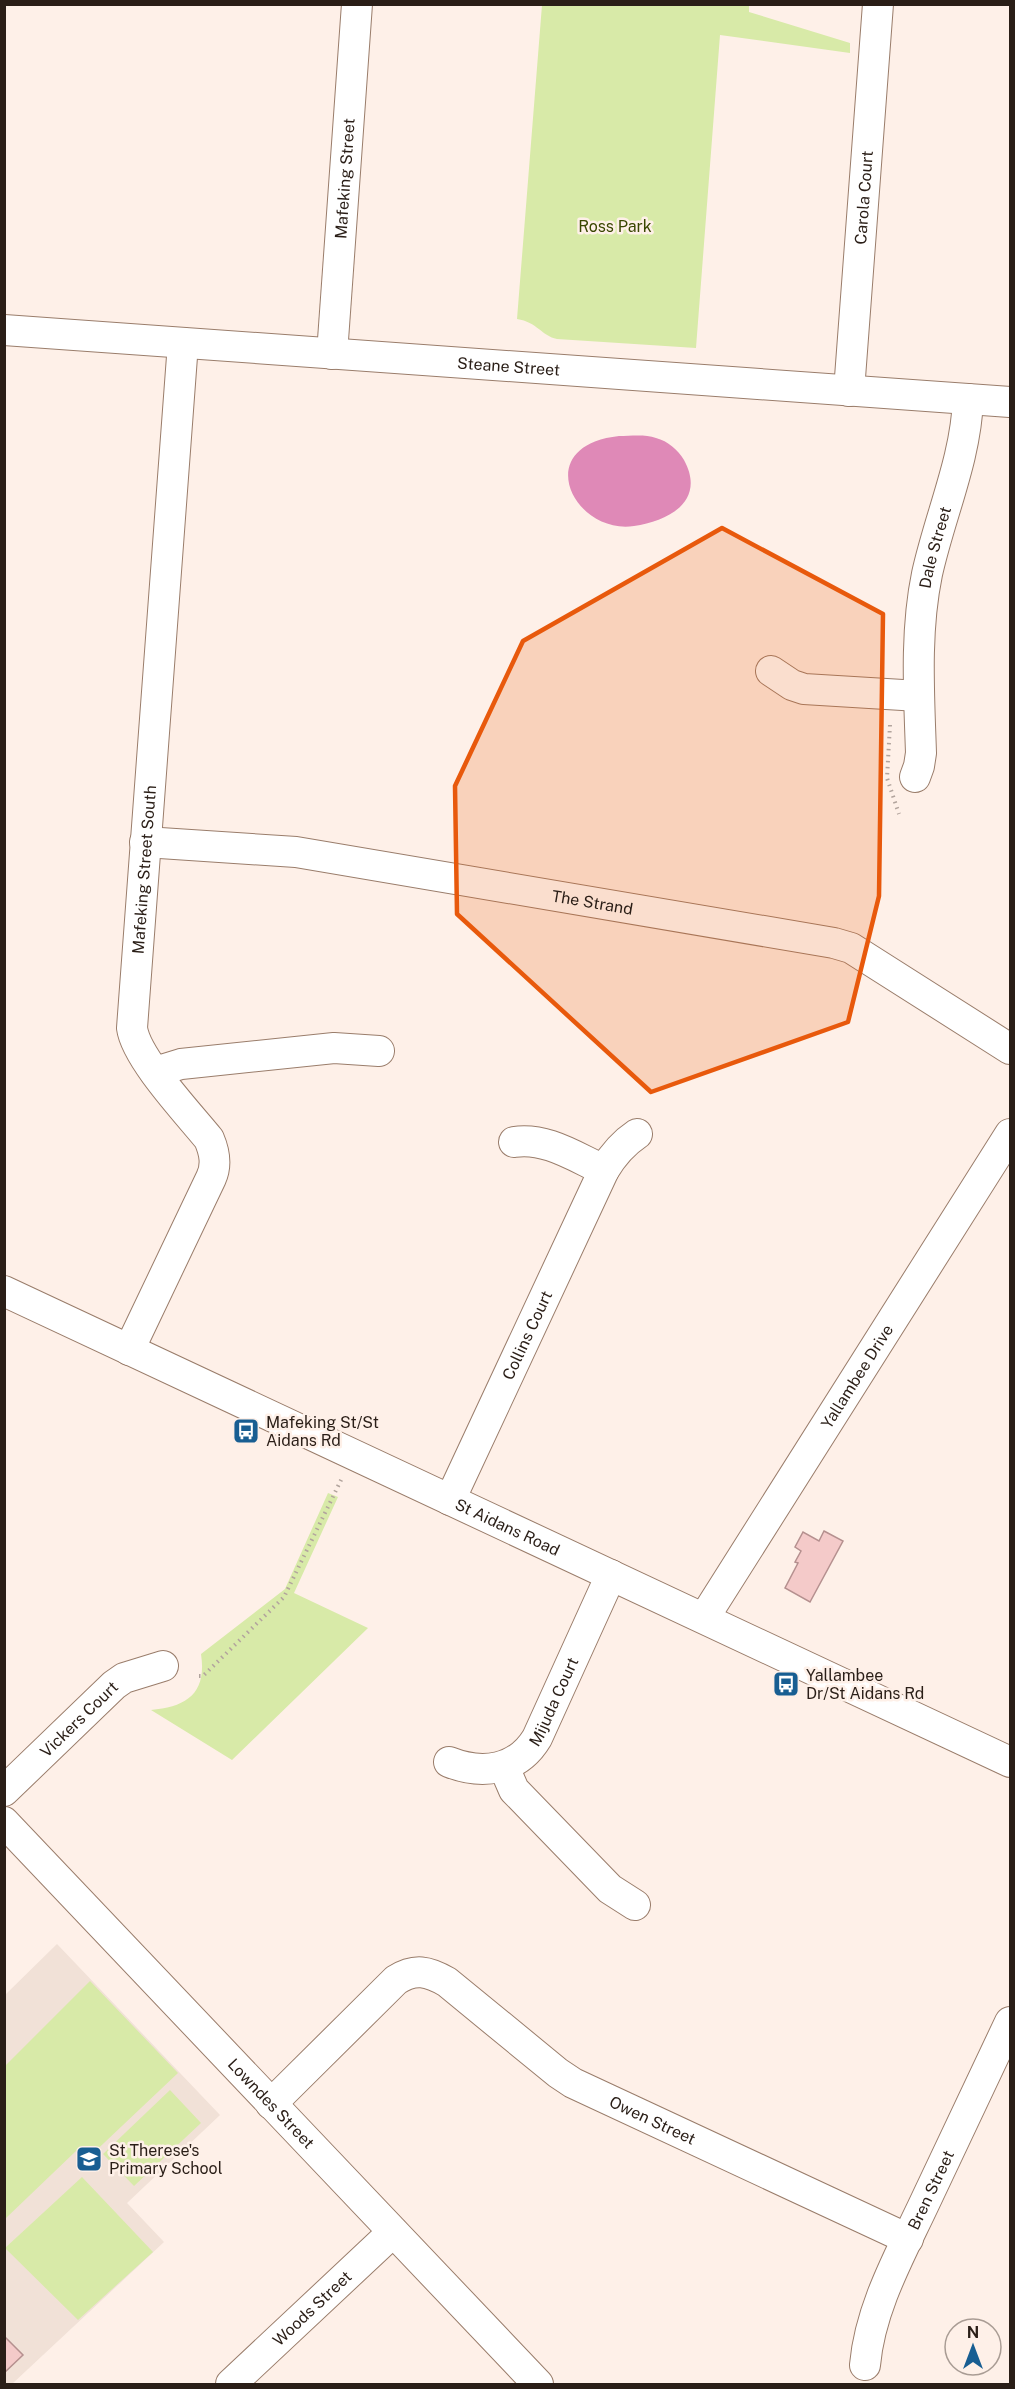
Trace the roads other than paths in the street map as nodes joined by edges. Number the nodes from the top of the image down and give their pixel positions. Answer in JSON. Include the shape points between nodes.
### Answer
{"nodes":[{"id":1,"x":357,"y":4,"type":"edge"},
{"id":2,"x":878,"y":4,"type":"edge"},
{"id":3,"x":4,"y":330,"type":"edge"},
{"id":4,"x":183,"y":343,"type":"junction"},
{"id":5,"x":332,"y":354,"type":"junction"},
{"id":6,"x":849,"y":391,"type":"junction"},
{"id":7,"x":968,"y":399,"type":"junction"},
{"id":8,"x":1011,"y":402,"type":"edge"},
{"id":9,"x":771,"y":671,"type":"dead end"},
{"id":10,"x":919,"y":696,"type":"junction"},
{"id":11,"x":915,"y":777,"type":"dead end"},
{"id":12,"x":145,"y":842,"type":"junction"},
{"id":13,"x":1011,"y":1049,"type":"edge"},
{"id":14,"x":378,"y":1051,"type":"dead end"},
{"id":15,"x":155,"y":1071,"type":"junction"},
{"id":16,"x":637,"y":1134,"type":"dead end"},
{"id":17,"x":1011,"y":1134,"type":"edge"},
{"id":18,"x":514,"y":1142,"type":"dead end"},
{"id":19,"x":604,"y":1170,"type":"junction"},
{"id":20,"x":4,"y":1291,"type":"edge"},
{"id":21,"x":129,"y":1350,"type":"junction"},
{"id":22,"x":450,"y":1500,"type":"junction"},
{"id":23,"x":611,"y":1575,"type":"junction"},
{"id":24,"x":704,"y":1618,"type":"junction"},
{"id":25,"x":163,"y":1666,"type":"dead end"},
{"id":26,"x":449,"y":1762,"type":"dead end"},
{"id":27,"x":1011,"y":1762,"type":"edge"},
{"id":28,"x":504,"y":1767,"type":"junction"},
{"id":29,"x":4,"y":1791,"type":"edge"},
{"id":30,"x":4,"y":1822,"type":"edge"},
{"id":31,"x":635,"y":1905,"type":"dead end"},
{"id":32,"x":1011,"y":2022,"type":"edge"},
{"id":33,"x":271,"y":2103,"type":"junction"},
{"id":34,"x":393,"y":2232,"type":"junction"},
{"id":35,"x":908,"y":2239,"type":"junction"},
{"id":36,"x":865,"y":2365,"type":"dead end"},
{"id":37,"x":231,"y":2385,"type":"edge"},
{"id":38,"x":538,"y":2385,"type":"edge"}],
"edges":[{"from":1,"to":5,"type":"street","name":"Mafeking Street"},
{"from":2,"to":6,"type":"street","name":"Carola Court"},
{"from":3,"to":4,"type":"street","name":"Steane Street"},
{"from":4,"to":5,"type":"street","name":"Steane Street"},
{"from":4,"to":12,"type":"street","name":"Mafeking Street South"},
{"from":5,"to":6,"type":"street","name":"Steane Street"},
{"from":6,"to":7,"type":"street","name":"Steane Street"},
{"from":7,"to":8,"type":"street","name":"Steane Street"},
{"from":7,"to":10,"type":"street","name":"Dale Street","via":[[965,437],[923,598]]},
{"from":9,"to":10,"type":"street","via":[[804,689]]},
{"from":10,"to":11,"type":"street","name":"Dale Street","via":[[921,753]]},
{"from":12,"to":13,"type":"street","name":"The Strand","via":[[296,852],[834,943],[851,948]]},
{"from":12,"to":15,"type":"street","name":"Mafeking Street South","via":[[132,1028],[137,1046]]},
{"from":14,"to":15,"type":"street","via":[[334,1048],[181,1064]]},
{"from":15,"to":21,"type":"street","name":"Mafeking Street South","via":[[209,1139],[215,1166]]},
{"from":16,"to":19,"type":"street","name":"Collins Court","via":[[612,1156]]},
{"from":17,"to":24,"type":"street","name":"Yallambee Drive"},
{"from":18,"to":19,"type":"street","via":[[548,1144]]},
{"from":19,"to":22,"type":"street","name":"Collins Court"},
{"from":20,"to":21,"type":"street","name":"St Aidans Road"},
{"from":21,"to":22,"type":"street","name":"St Aidans Road"},
{"from":22,"to":23,"type":"street","name":"St Aidans Road"},
{"from":23,"to":24,"type":"street","name":"St Aidans Road"},
{"from":23,"to":28,"type":"street","name":"Mijuda Court","via":[[537,1738],[528,1751]]},
{"from":24,"to":27,"type":"street","name":"St Aidans Road"},
{"from":25,"to":29,"type":"street","name":"Vickers Court","via":[[114,1685]]},
{"from":26,"to":28,"type":"street","via":[[473,1769]]},
{"from":28,"to":31,"type":"street","via":[[514,1790],[610,1889]]},
{"from":30,"to":33,"type":"street","name":"Lowndes Street"},
{"from":32,"to":35,"type":"street","name":"Bren Street"},
{"from":33,"to":34,"type":"street","name":"Lowndes Street"},
{"from":33,"to":35,"type":"street","name":"Owen Street","via":[[417,1959],[573,2083]]},
{"from":34,"to":37,"type":"street","name":"Woods Street"},
{"from":34,"to":38,"type":"street","name":"Lowndes Street"},
{"from":35,"to":36,"type":"street","name":"Bren Street","via":[[875,2314]]}]}
